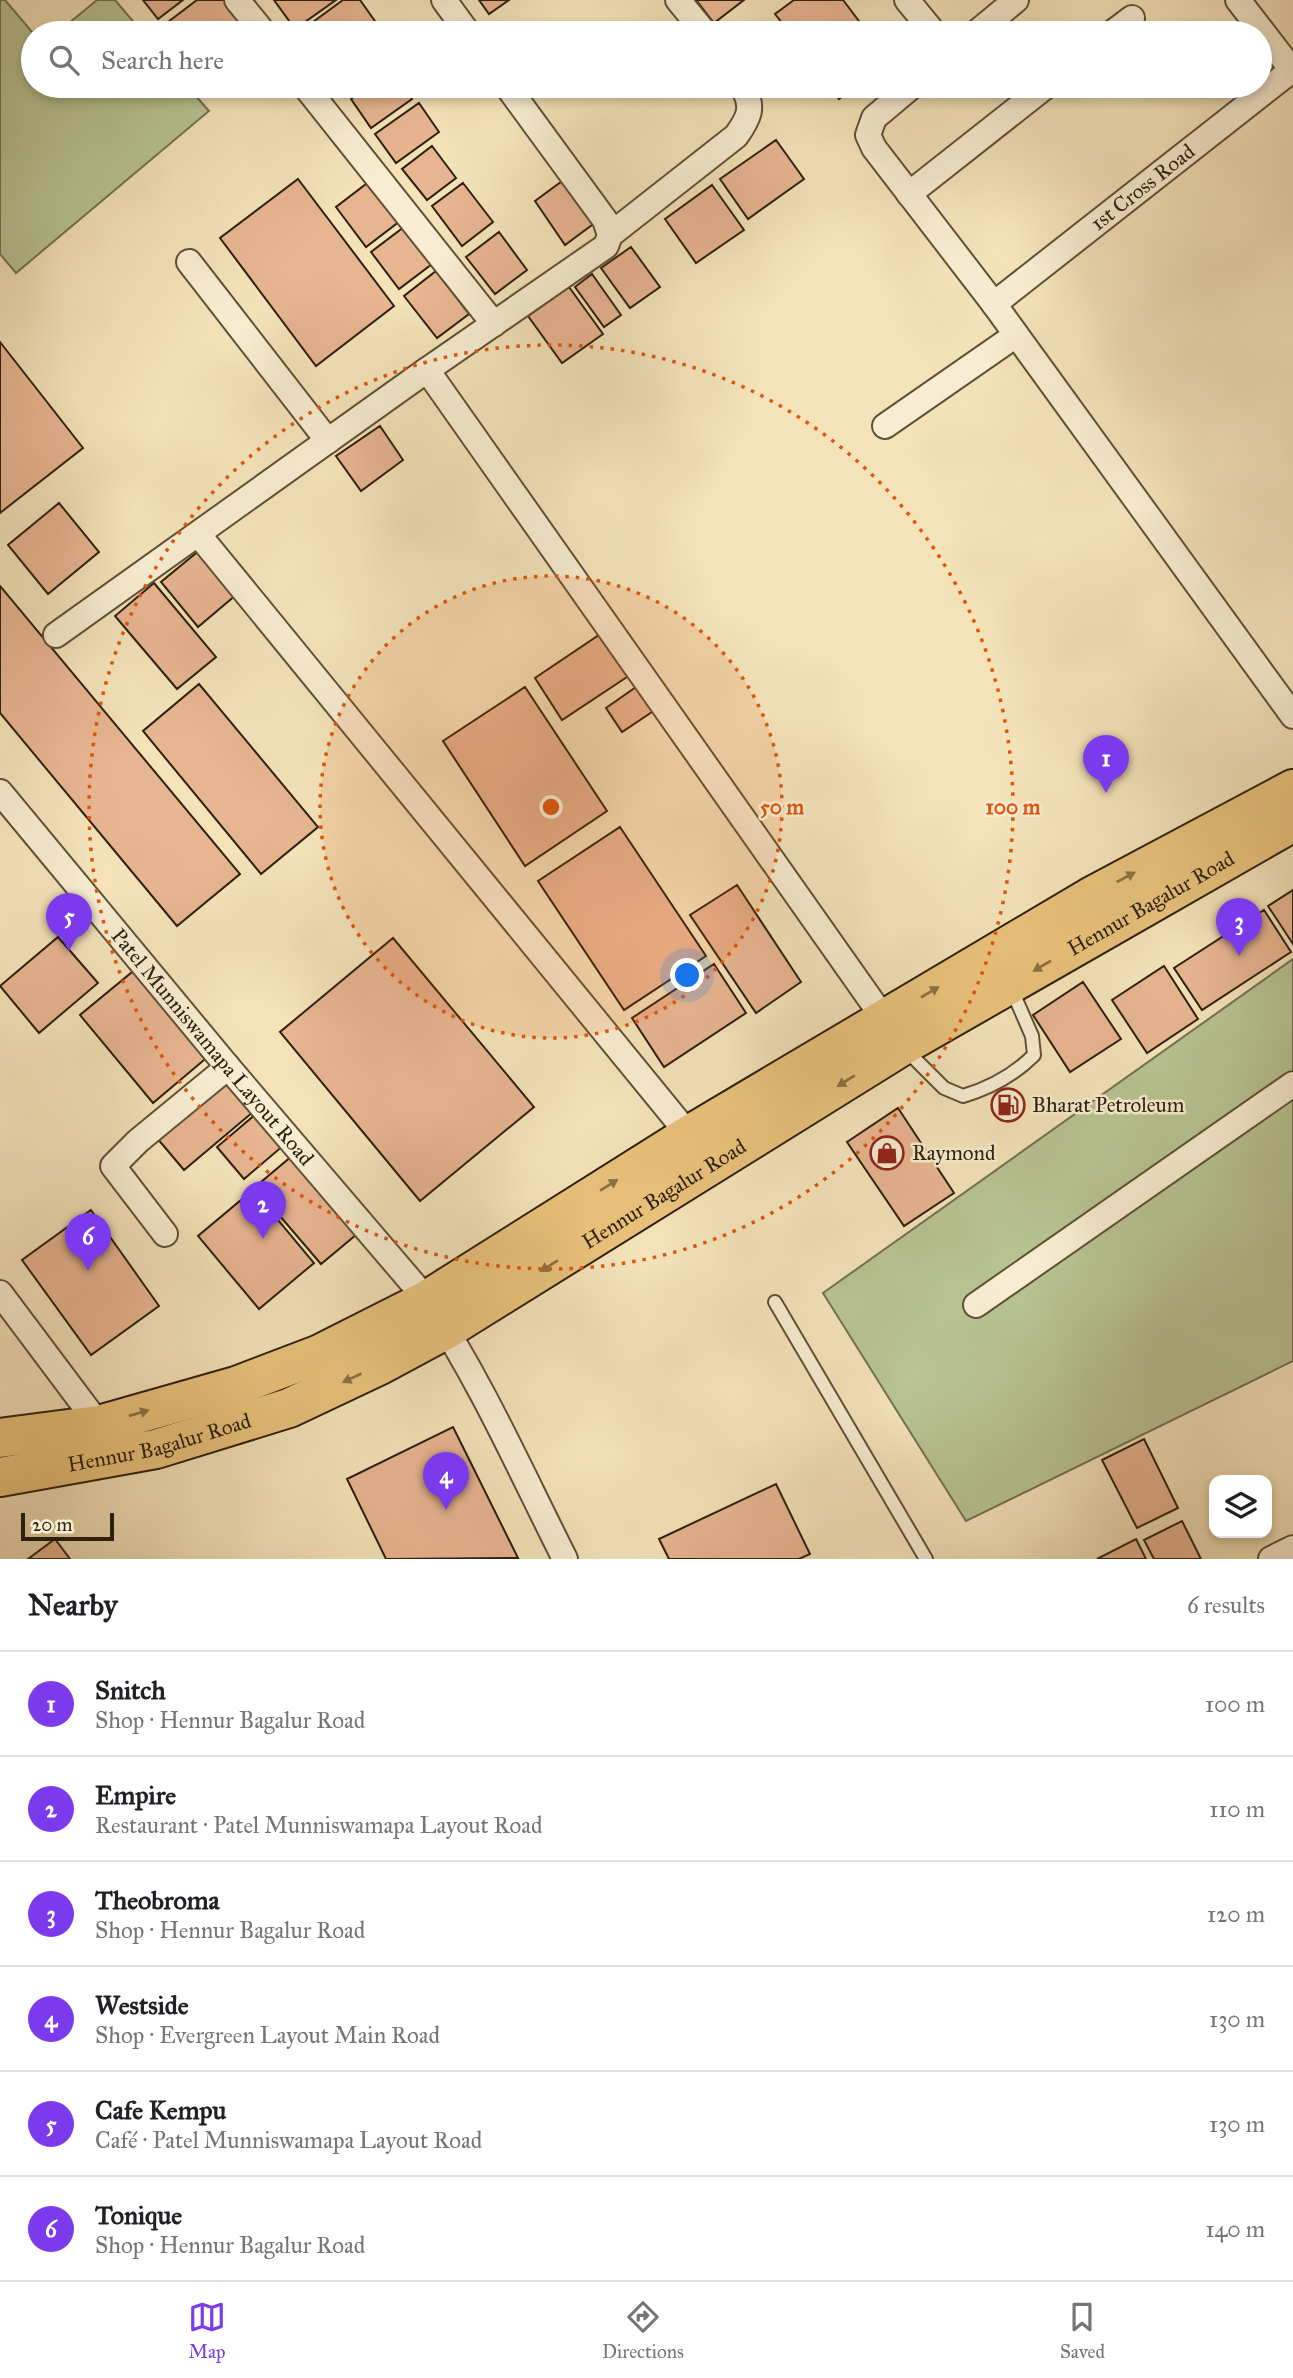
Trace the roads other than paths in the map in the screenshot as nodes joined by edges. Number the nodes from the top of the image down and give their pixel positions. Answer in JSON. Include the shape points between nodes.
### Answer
{"nodes":[{"id":1,"x":237,"y":0,"type":"edge"},
{"id":2,"x":444,"y":0,"type":"edge"},
{"id":3,"x":678,"y":0,"type":"edge"},
{"id":4,"x":907,"y":0,"type":"edge"},
{"id":5,"x":1016,"y":0,"type":"edge"},
{"id":6,"x":1238,"y":0,"type":"edge"},
{"id":7,"x":1132,"y":18,"type":"dead end"},
{"id":8,"x":254,"y":21,"type":"edge"},
{"id":9,"x":459,"y":21,"type":"edge"},
{"id":10,"x":695,"y":21,"type":"edge"},
{"id":11,"x":924,"y":21,"type":"edge"},
{"id":12,"x":991,"y":21,"type":"edge"},
{"id":13,"x":1128,"y":21,"type":"edge"},
{"id":14,"x":1254,"y":21,"type":"edge"},
{"id":15,"x":1272,"y":44,"type":"edge"},
{"id":16,"x":1293,"y":71,"type":"edge"},
{"id":17,"x":1272,"y":87,"type":"edge"},
{"id":18,"x":315,"y":98,"type":"edge"},
{"id":19,"x":516,"y":98,"type":"edge"},
{"id":20,"x":748,"y":98,"type":"edge"},
{"id":21,"x":898,"y":98,"type":"edge"},
{"id":22,"x":1031,"y":98,"type":"edge"},
{"id":23,"x":1258,"y":98,"type":"edge"},
{"id":24,"x":909,"y":194,"type":"junction"},
{"id":25,"x":610,"y":235,"type":"junction"},
{"id":26,"x":189,"y":262,"type":"dead end"},
{"id":27,"x":994,"y":304,"type":"junction"},
{"id":28,"x":494,"y":324,"type":"junction"},
{"id":29,"x":1017,"y":335,"type":"junction"},
{"id":30,"x":427,"y":370,"type":"junction"},
{"id":31,"x":885,"y":426,"type":"dead end"},
{"id":32,"x":328,"y":441,"type":"junction"},
{"id":33,"x":198,"y":534,"type":"junction"},
{"id":34,"x":56,"y":635,"type":"dead end"},
{"id":35,"x":1293,"y":716,"type":"edge"},
{"id":36,"x":1293,"y":789,"type":"edge"},
{"id":37,"x":0,"y":792,"type":"edge"},
{"id":38,"x":1293,"y":822,"type":"edge"},
{"id":39,"x":1009,"y":985,"type":"junction"},
{"id":40,"x":894,"y":1032,"type":"junction"},
{"id":41,"x":228,"y":1067,"type":"junction"},
{"id":42,"x":1293,"y":1084,"type":"edge"},
{"id":43,"x":689,"y":1135,"type":"junction"},
{"id":44,"x":165,"y":1234,"type":"dead end"},
{"id":45,"x":0,"y":1293,"type":"edge"},
{"id":46,"x":775,"y":1302,"type":"dead end"},
{"id":47,"x":976,"y":1305,"type":"dead end"},
{"id":48,"x":437,"y":1315,"type":"junction"},
{"id":49,"x":99,"y":1425,"type":"junction"},
{"id":50,"x":0,"y":1438,"type":"edge"},
{"id":51,"x":0,"y":1477,"type":"edge"},
{"id":52,"x":1293,"y":1548,"type":"edge"},
{"id":53,"x":565,"y":1559,"type":"edge"},
{"id":54,"x":926,"y":1559,"type":"edge"},
{"id":55,"x":1271,"y":1559,"type":"edge"}],
"edges":[{"from":1,"to":8,"type":"street"},
{"from":2,"to":9,"type":"street"},
{"from":3,"to":10,"type":"street"},
{"from":4,"to":11,"type":"street"},
{"from":5,"to":12,"type":"street"},
{"from":6,"to":14,"type":"street","name":"1st Cross Road"},
{"from":7,"to":13,"type":"street"},
{"from":15,"to":16,"type":"street","name":"1st Cross Road"},
{"from":16,"to":17,"type":"street","name":"1st Cross Road"},
{"from":18,"to":28,"type":"street"},
{"from":19,"to":25,"type":"street","via":[[605,220]]},
{"from":20,"to":25,"type":"street","via":[[749,118],[736,136]]},
{"from":21,"to":24,"type":"street","via":[[874,118],[868,135]]},
{"from":22,"to":24,"type":"street"},
{"from":23,"to":27,"type":"street","name":"1st Cross Road"},
{"from":24,"to":27,"type":"street"},
{"from":25,"to":28,"type":"street","via":[[606,246]]},
{"from":26,"to":32,"type":"street"},
{"from":27,"to":29,"type":"street"},
{"from":28,"to":30,"type":"street"},
{"from":29,"to":31,"type":"street"},
{"from":29,"to":35,"type":"street"},
{"from":30,"to":32,"type":"street"},
{"from":30,"to":40,"type":"street"},
{"from":32,"to":33,"type":"street"},
{"from":33,"to":34,"type":"street"},
{"from":33,"to":43,"type":"street"},
{"from":40,"to":36,"type":"main road","name":"Hennur Bagalur Road","one_way":true,"via":[[1092,896]]},
{"from":37,"to":41,"type":"street","name":"Patel Munniswamapa Layout Road"},
{"from":38,"to":39,"type":"main road","name":"Hennur Bagalur Road","one_way":true},
{"from":39,"to":40,"type":"main road","name":"Hennur Bagalur Road"},
{"from":39,"to":40,"type":"lane","via":[[1032,1036],[1034,1055],[985,1089],[963,1096],[944,1088]]},
{"from":40,"to":43,"type":"main road","name":"Hennur Bagalur Road"},
{"from":40,"to":48,"type":"main road","name":"Hennur Bagalur Road","one_way":true},
{"from":41,"to":44,"type":"street","via":[[113,1166]]},
{"from":41,"to":48,"type":"street","name":"Patel Munniswamapa Layout Road"},
{"from":42,"to":47,"type":"street"},
{"from":48,"to":43,"type":"main road","name":"Hennur Bagalur Road","one_way":true},
{"from":45,"to":49,"type":"street"},
{"from":46,"to":54,"type":"lane"},
{"from":49,"to":48,"type":"main road","name":"Hennur Bagalur Road","one_way":true,"via":[[248,1381]]},
{"from":48,"to":51,"type":"main road","name":"Hennur Bagalur Road","one_way":true,"via":[[380,1365],[289,1408],[156,1449]]},
{"from":48,"to":53,"type":"street","name":"Patel Munniswamapa Layout Road"},
{"from":49,"to":50,"type":"main road","name":"Hennur Bagalur Road"},
{"from":52,"to":55,"type":"street"}]}
